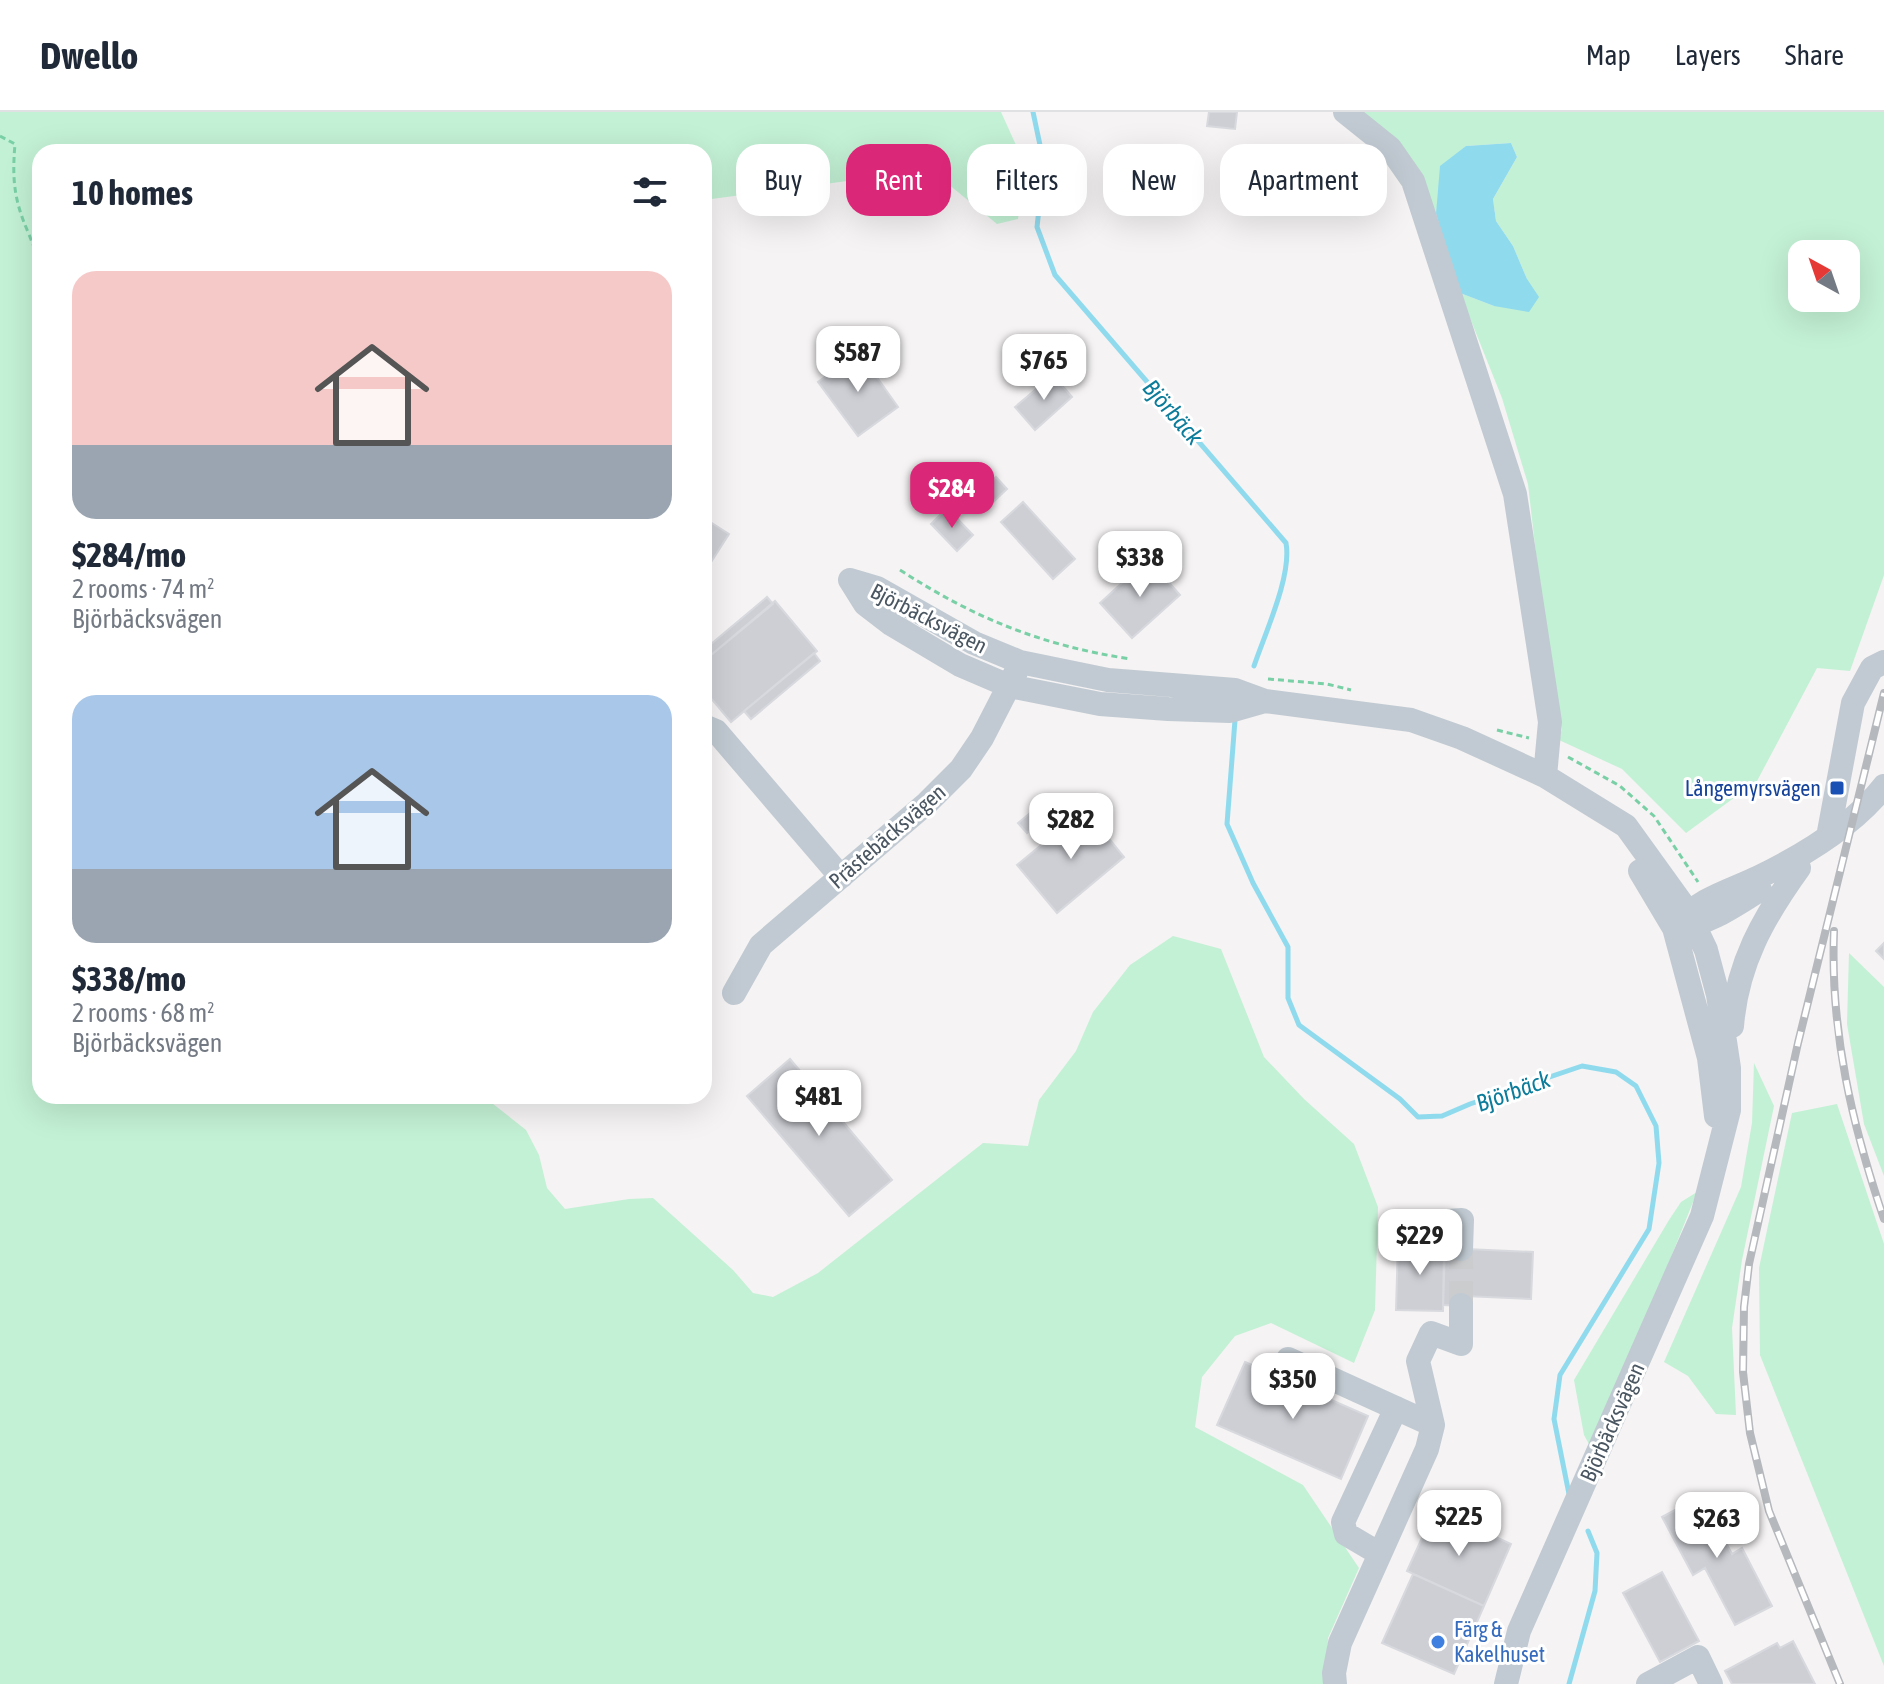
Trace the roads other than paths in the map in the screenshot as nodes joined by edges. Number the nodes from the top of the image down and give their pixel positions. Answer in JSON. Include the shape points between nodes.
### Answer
{"nodes":[{"id":1,"x":1345,"y":112,"type":"edge"},
{"id":2,"x":1020,"y":662,"type":"junction"},
{"id":3,"x":1884,"y":662,"type":"edge"},
{"id":4,"x":1009,"y":686,"type":"junction"},
{"id":5,"x":1265,"y":701,"type":"junction"},
{"id":6,"x":712,"y":729,"type":"edge"},
{"id":7,"x":1545,"y":776,"type":"junction"},
{"id":8,"x":1884,"y":786,"type":"edge"},
{"id":9,"x":1823,"y":841,"type":"junction"},
{"id":10,"x":1799,"y":868,"type":"junction"},
{"id":11,"x":841,"y":877,"type":"junction"},
{"id":12,"x":1686,"y":922,"type":"junction"},
{"id":13,"x":734,"y":993,"type":"dead end"},
{"id":14,"x":1729,"y":1068,"type":"junction"},
{"id":15,"x":1718,"y":1160,"type":"junction"},
{"id":16,"x":1404,"y":1224,"type":"dead end"},
{"id":17,"x":1461,"y":1249,"type":"tunnel mouth"},
{"id":18,"x":1461,"y":1305,"type":"tunnel mouth"},
{"id":19,"x":1288,"y":1359,"type":"dead end"},
{"id":20,"x":1396,"y":1408,"type":"junction"},
{"id":21,"x":1433,"y":1425,"type":"junction"},
{"id":22,"x":1380,"y":1554,"type":"junction"},
{"id":23,"x":1335,"y":1684,"type":"edge"},
{"id":24,"x":1506,"y":1684,"type":"edge"},
{"id":25,"x":1648,"y":1684,"type":"edge"},
{"id":26,"x":1711,"y":1684,"type":"edge"}],
"edges":[{"from":1,"to":7,"type":"street","via":[[1390,148],[1413,181],[1515,494],[1550,722]]},
{"from":2,"to":4,"type":"street","name":"Prästebäcksvägen"},
{"from":2,"to":4,"type":"street","name":"Björbäcksvägen","via":[[974,643],[877,588],[850,580],[865,604],[891,624],[960,665]]},
{"from":2,"to":5,"type":"street","name":"Björbäcksvägen","via":[[1108,680],[1235,690]]},
{"from":3,"to":9,"type":"street","via":[[1872,668],[1853,703]]},
{"from":4,"to":5,"type":"street","name":"Björbäcksvägen","via":[[1100,704],[1168,709],[1230,711]]},
{"from":4,"to":11,"type":"street","name":"Prästebäcksvägen","via":[[961,769]]},
{"from":5,"to":7,"type":"street","name":"Björbäcksvägen","via":[[1411,720]]},
{"from":6,"to":11,"type":"street"},
{"from":7,"to":12,"type":"street","name":"Björbäcksvägen","via":[[1593,808],[1653,890]]},
{"from":8,"to":9,"type":"street"},
{"from":9,"to":10,"type":"street"},
{"from":9,"to":12,"type":"street","via":[[1708,899]]},
{"from":10,"to":12,"type":"street","via":[[1717,916]]},
{"from":10,"to":14,"type":"street","via":[[1769,909],[1750,949],[1734,996]]},
{"from":11,"to":13,"type":"street","name":"Prästebäcksvägen","via":[[761,945]]},
{"from":12,"to":14,"type":"street","name":"Björbäcksvägen","via":[[1706,950]]},
{"from":12,"to":15,"type":"street","name":"Björbäcksvägen","via":[[1716,1105]]},
{"from":14,"to":15,"type":"street","name":"Björbäcksvägen","via":[[1729,1110]]},
{"from":15,"to":24,"type":"street","name":"Björbäcksvägen","via":[[1702,1216],[1519,1631]]},
{"from":16,"to":17,"type":"street","via":[[1462,1220]]},
{"from":18,"to":21,"type":"street","via":[[1461,1344],[1431,1333],[1418,1361]]},
{"from":19,"to":20,"type":"street"},
{"from":20,"to":21,"type":"street"},
{"from":20,"to":22,"type":"street","via":[[1343,1522],[1346,1534]]},
{"from":21,"to":22,"type":"street"},
{"from":22,"to":23,"type":"street","via":[[1340,1643]]},
{"from":25,"to":26,"type":"street","via":[[1698,1657]]}]}
